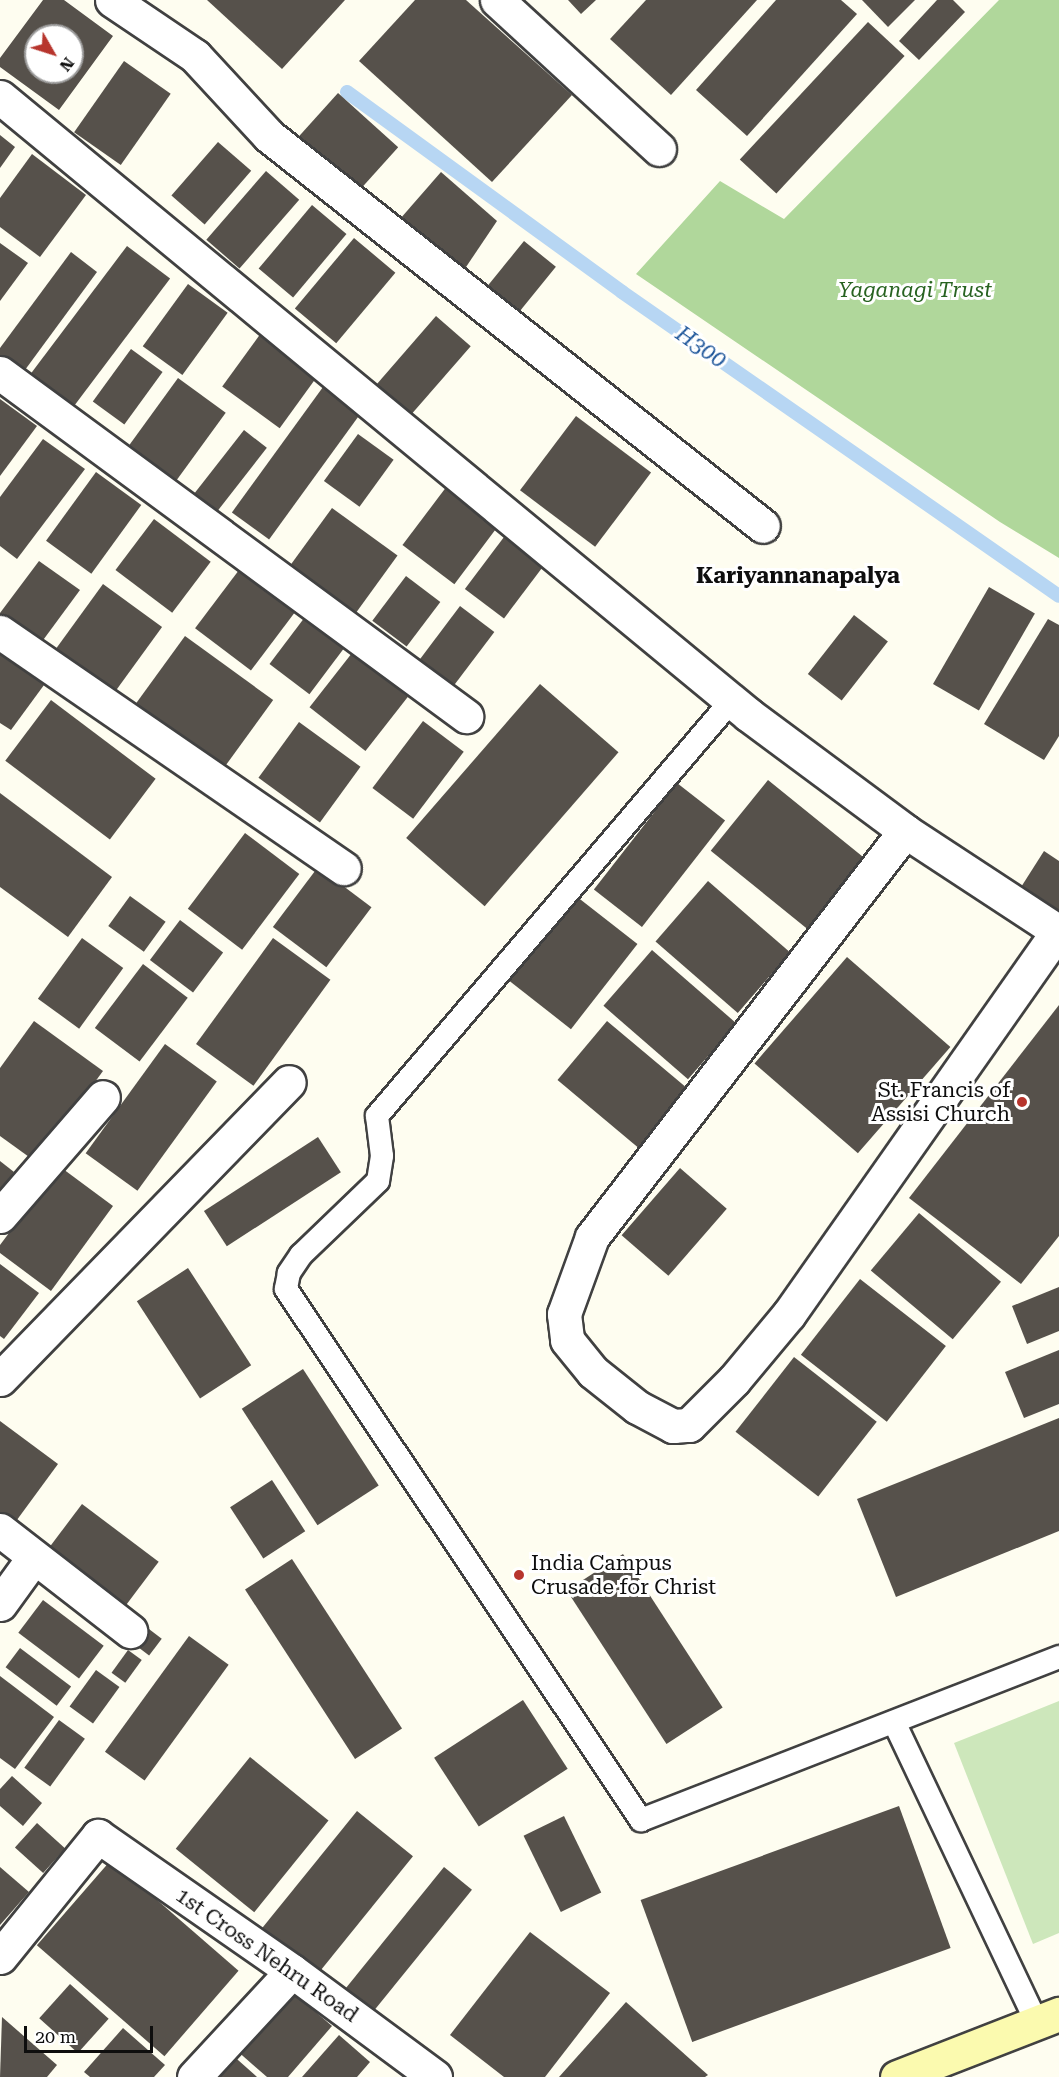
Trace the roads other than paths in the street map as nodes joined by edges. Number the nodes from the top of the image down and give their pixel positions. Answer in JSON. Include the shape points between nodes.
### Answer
{"nodes":[{"id":1,"x":112,"y":0,"type":"edge"},
{"id":2,"x":497,"y":0,"type":"edge"},
{"id":3,"x":0,"y":98,"type":"edge"},
{"id":4,"x":659,"y":149,"type":"dead end"},
{"id":5,"x":0,"y":373,"type":"edge"},
{"id":6,"x":763,"y":526,"type":"dead end"},
{"id":7,"x":0,"y":632,"type":"edge"},
{"id":8,"x":732,"y":700,"type":"junction"},
{"id":9,"x":466,"y":716,"type":"dead end"},
{"id":10,"x":905,"y":831,"type":"junction"},
{"id":11,"x":344,"y":868,"type":"dead end"},
{"id":12,"x":1058,"y":932,"type":"edge"},
{"id":13,"x":289,"y":1082,"type":"dead end"},
{"id":14,"x":103,"y":1097,"type":"dead end"},
{"id":15,"x":0,"y":1216,"type":"edge"},
{"id":16,"x":0,"y":1379,"type":"edge"},
{"id":17,"x":0,"y":1530,"type":"edge"},
{"id":18,"x":34,"y":1557,"type":"junction"},
{"id":19,"x":0,"y":1604,"type":"edge"},
{"id":20,"x":130,"y":1631,"type":"dead end"},
{"id":21,"x":1059,"y":1657,"type":"edge"},
{"id":22,"x":894,"y":1722,"type":"junction"},
{"id":23,"x":0,"y":1956,"type":"edge"},
{"id":24,"x":292,"y":1971,"type":"junction"},
{"id":25,"x":1048,"y":2018,"type":"edge"},
{"id":26,"x":194,"y":2077,"type":"edge"},
{"id":27,"x":435,"y":2077,"type":"edge"},
{"id":28,"x":897,"y":2077,"type":"edge"}],
"edges":[{"from":1,"to":6,"type":"street","via":[[195,56],[269,136]]},
{"from":2,"to":4,"type":"street"},
{"from":3,"to":8,"type":"street"},
{"from":5,"to":9,"type":"street"},
{"from":7,"to":11,"type":"street"},
{"from":8,"to":10,"type":"street"},
{"from":8,"to":22,"type":"lane","via":[[377,1116],[382,1156],[378,1181],[301,1255],[289,1273],[285,1289],[641,1820]]},
{"from":10,"to":12,"type":"street"},
{"from":10,"to":12,"type":"street","via":[[592,1237],[564,1314],[567,1340],[593,1372],[637,1407],[673,1426],[689,1425],[734,1380],[789,1314]]},
{"from":13,"to":16,"type":"street"},
{"from":14,"to":15,"type":"street"},
{"from":17,"to":18,"type":"street"},
{"from":18,"to":19,"type":"street"},
{"from":18,"to":20,"type":"street"},
{"from":21,"to":22,"type":"lane"},
{"from":22,"to":25,"type":"lane"},
{"from":23,"to":24,"type":"street","name":"1st Cross Nehru Road","via":[[98,1836]]},
{"from":24,"to":26,"type":"street"},
{"from":24,"to":27,"type":"street","name":"1st Cross Nehru Road"},
{"from":25,"to":28,"type":"main road"}]}
